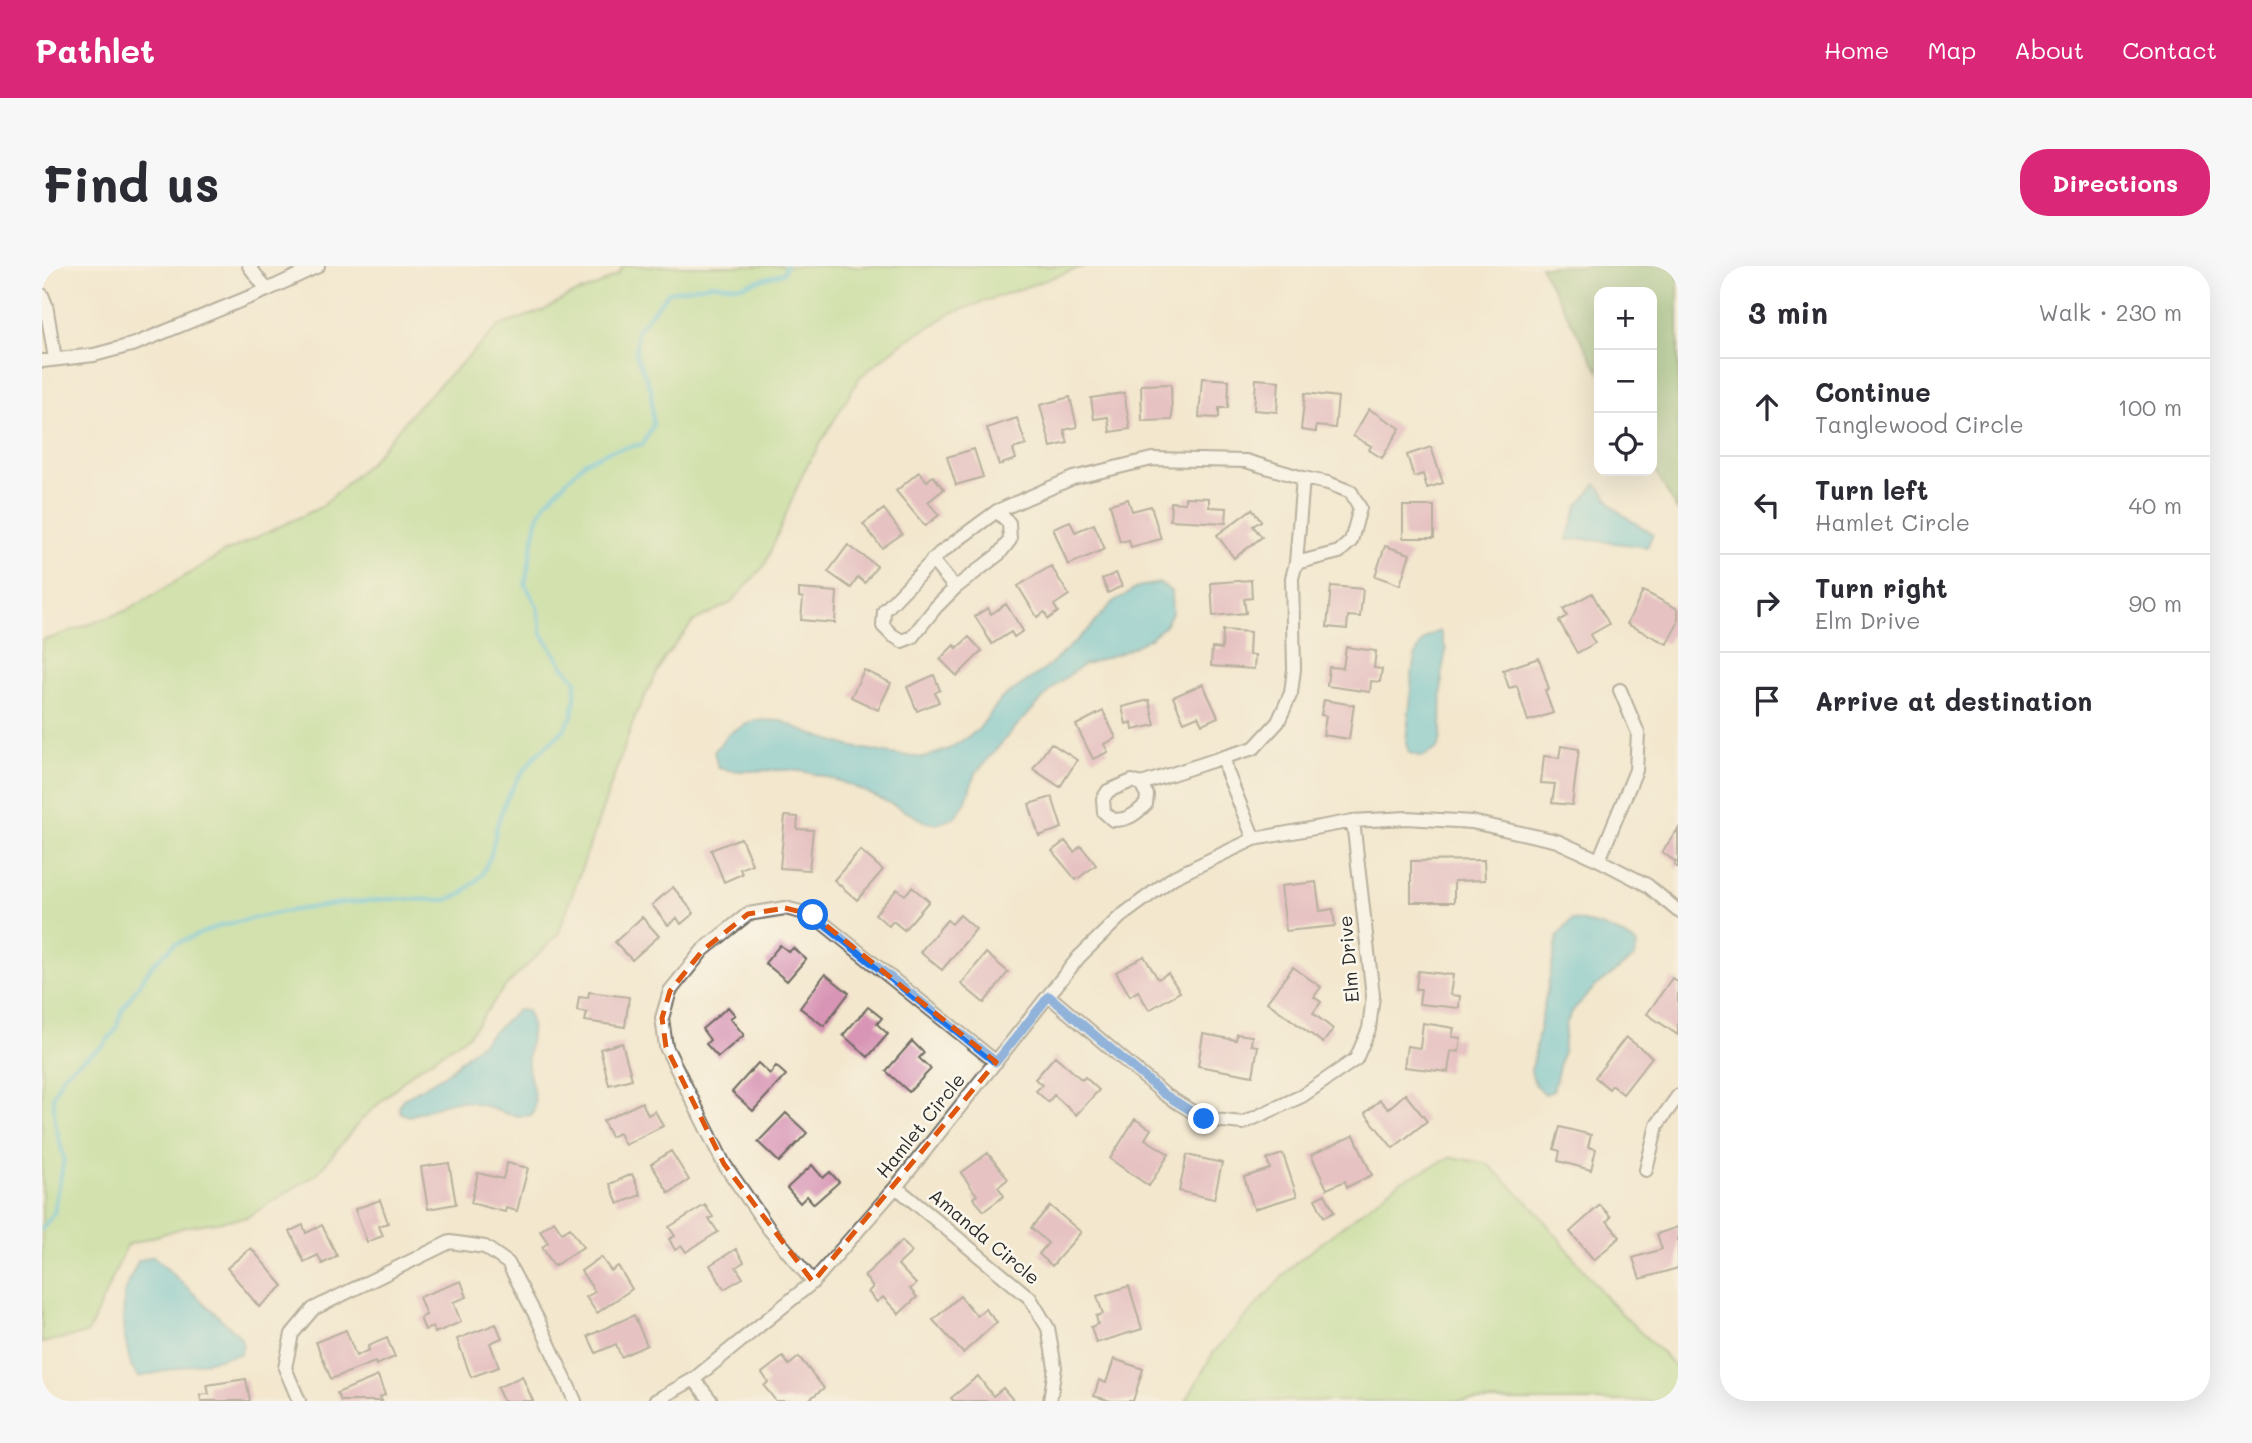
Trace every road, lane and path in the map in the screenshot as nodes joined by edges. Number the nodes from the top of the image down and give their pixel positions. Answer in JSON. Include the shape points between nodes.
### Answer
{"nodes":[{"id":1,"x":249,"y":266,"type":"edge"},
{"id":2,"x":318,"y":266,"type":"edge"},
{"id":3,"x":267,"y":290,"type":"junction"},
{"id":4,"x":42,"y":295,"type":"edge"},
{"id":5,"x":48,"y":360,"type":"edge"},
{"id":6,"x":1303,"y":478,"type":"junction"},
{"id":7,"x":997,"y":511,"type":"junction"},
{"id":8,"x":932,"y":560,"type":"junction"},
{"id":9,"x":1296,"y":563,"type":"junction"},
{"id":10,"x":955,"y":588,"type":"junction"},
{"id":11,"x":1620,"y":690,"type":"dead end"},
{"id":12,"x":1224,"y":757,"type":"junction"},
{"id":13,"x":1141,"y":784,"type":"dead end"},
{"id":14,"x":1353,"y":821,"type":"junction"},
{"id":15,"x":1254,"y":839,"type":"junction"},
{"id":16,"x":1599,"y":860,"type":"junction"},
{"id":17,"x":1678,"y":911,"type":"edge"},
{"id":18,"x":1049,"y":996,"type":"junction"},
{"id":19,"x":996,"y":1062,"type":"junction"},
{"id":20,"x":1678,"y":1096,"type":"edge"},
{"id":21,"x":1646,"y":1170,"type":"dead end"},
{"id":22,"x":896,"y":1187,"type":"junction"},
{"id":23,"x":813,"y":1282,"type":"junction"},
{"id":24,"x":694,"y":1379,"type":"junction"},
{"id":25,"x":299,"y":1401,"type":"edge"},
{"id":26,"x":575,"y":1401,"type":"edge"},
{"id":27,"x":655,"y":1401,"type":"edge"},
{"id":28,"x":711,"y":1401,"type":"edge"},
{"id":29,"x":1050,"y":1401,"type":"edge"}],
"edges":[{"from":1,"to":3,"type":"street"},
{"from":2,"to":3,"type":"street"},
{"from":3,"to":5,"type":"street","via":[[135,344]]},
{"from":4,"to":5,"type":"street"},
{"from":6,"to":7,"type":"street","via":[[1246,461],[1152,459],[1073,478]]},
{"from":6,"to":9,"type":"street"},
{"from":6,"to":9,"type":"street","via":[[1351,492],[1360,508],[1351,541],[1339,552]]},
{"from":7,"to":8,"type":"street"},
{"from":7,"to":10,"type":"street","via":[[1009,523],[1010,540]]},
{"from":8,"to":10,"type":"street"},
{"from":8,"to":10,"type":"street","via":[[884,611],[883,626],[902,641],[912,637]]},
{"from":9,"to":12,"type":"street","via":[[1291,693],[1278,722],[1254,748]]},
{"from":11,"to":16,"type":"street","via":[[1639,733],[1636,770]]},
{"from":12,"to":13,"type":"street"},
{"from":12,"to":15,"type":"street"},
{"from":14,"to":15,"type":"street","name":"Hamlet Circle"},
{"from":14,"to":16,"type":"street","name":"Hamlet Circle","via":[[1472,822],[1557,841]]},
{"from":14,"to":18,"type":"street","name":"Elm Drive","via":[[1373,996],[1369,1029],[1356,1059],[1302,1096],[1243,1123],[1204,1119],[1164,1094]]},
{"from":15,"to":18,"type":"street","name":"Hamlet Circle","via":[[1174,877],[1120,917],[1079,957]]},
{"from":16,"to":17,"type":"street","name":"Hamlet Circle","via":[[1647,885]]},
{"from":18,"to":19,"type":"street","name":"Hamlet Circle"},
{"from":19,"to":22,"type":"street","name":"Hamlet Circle"},
{"from":19,"to":23,"type":"street","via":[[813,915],[785,908],[748,914],[704,950],[670,991],[662,1018],[666,1046],[724,1164]]},
{"from":20,"to":21,"type":"street","via":[[1657,1125]]},
{"from":22,"to":23,"type":"street","name":"Hamlet Circle"},
{"from":22,"to":29,"type":"street","name":"Amanda Circle","via":[[1030,1298],[1048,1328],[1055,1367]]},
{"from":23,"to":24,"type":"street","name":"Hamlet Circle"},
{"from":24,"to":27,"type":"street","name":"Hamlet Circle"},
{"from":24,"to":28,"type":"street"},
{"from":25,"to":26,"type":"street","via":[[285,1368],[292,1334],[313,1309],[450,1242],[485,1247],[508,1263]]}]}
